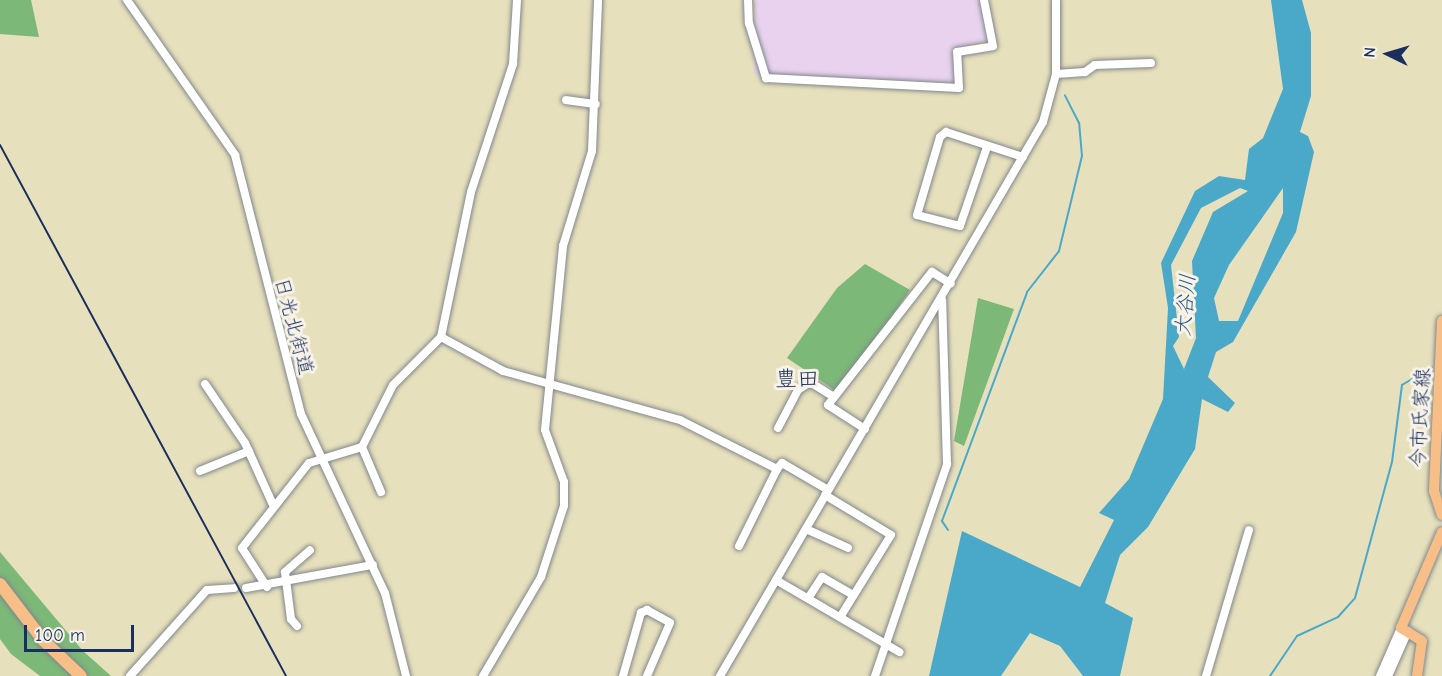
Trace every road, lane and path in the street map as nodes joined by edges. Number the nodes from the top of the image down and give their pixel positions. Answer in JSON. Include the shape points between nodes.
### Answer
{"nodes":[{"id":1,"x":127,"y":0,"type":"edge"},
{"id":2,"x":517,"y":0,"type":"edge"},
{"id":3,"x":598,"y":0,"type":"edge"},
{"id":4,"x":748,"y":0,"type":"edge"},
{"id":5,"x":984,"y":0,"type":"edge"},
{"id":6,"x":1056,"y":0,"type":"edge"},
{"id":7,"x":1151,"y":63,"type":"dead end"},
{"id":8,"x":1056,"y":74,"type":"junction"},
{"id":9,"x":566,"y":100,"type":"dead end"},
{"id":10,"x":596,"y":104,"type":"junction"},
{"id":11,"x":987,"y":147,"type":"junction"},
{"id":12,"x":1023,"y":156,"type":"junction"},
{"id":13,"x":951,"y":284,"type":"junction"},
{"id":14,"x":942,"y":299,"type":"junction"},
{"id":15,"x":1442,"y":321,"type":"edge"},
{"id":16,"x":441,"y":337,"type":"junction"},
{"id":17,"x":550,"y":383,"type":"junction"},
{"id":18,"x":205,"y":384,"type":"dead end"},
{"id":19,"x":834,"y":397,"type":"junction"},
{"id":20,"x":778,"y":428,"type":"dead end"},
{"id":21,"x":863,"y":431,"type":"junction"},
{"id":22,"x":362,"y":447,"type":"junction"},
{"id":23,"x":249,"y":451,"type":"junction"},
{"id":24,"x":321,"y":458,"type":"junction"},
{"id":25,"x":777,"y":469,"type":"junction"},
{"id":26,"x":200,"y":471,"type":"dead end"},
{"id":27,"x":381,"y":492,"type":"dead end"},
{"id":28,"x":827,"y":492,"type":"junction"},
{"id":29,"x":274,"y":507,"type":"junction"},
{"id":30,"x":1442,"y":515,"type":"edge"},
{"id":31,"x":806,"y":529,"type":"junction"},
{"id":32,"x":1250,"y":530,"type":"dead end"},
{"id":33,"x":1442,"y":532,"type":"edge"},
{"id":34,"x":739,"y":546,"type":"dead end"},
{"id":35,"x":848,"y":548,"type":"dead end"},
{"id":36,"x":310,"y":550,"type":"dead end"},
{"id":37,"x":1442,"y":550,"type":"edge"},
{"id":38,"x":373,"y":565,"type":"junction"},
{"id":39,"x":776,"y":580,"type":"junction"},
{"id":40,"x":0,"y":584,"type":"edge"},
{"id":41,"x":286,"y":584,"type":"junction"},
{"id":42,"x":267,"y":587,"type":"junction"},
{"id":43,"x":234,"y":588,"type":"dead end"},
{"id":44,"x":246,"y":588,"type":"dead end"},
{"id":45,"x":853,"y":595,"type":"junction"},
{"id":46,"x":809,"y":597,"type":"junction"},
{"id":47,"x":842,"y":614,"type":"junction"},
{"id":48,"x":297,"y":626,"type":"dead end"},
{"id":49,"x":1404,"y":629,"type":"junction"},
{"id":50,"x":887,"y":644,"type":"junction"},
{"id":51,"x":899,"y":652,"type":"dead end"},
{"id":52,"x":81,"y":676,"type":"edge"},
{"id":53,"x":130,"y":676,"type":"edge"},
{"id":54,"x":406,"y":676,"type":"edge"},
{"id":55,"x":483,"y":676,"type":"edge"},
{"id":56,"x":623,"y":676,"type":"edge"},
{"id":57,"x":647,"y":676,"type":"edge"},
{"id":58,"x":720,"y":676,"type":"edge"},
{"id":59,"x":875,"y":676,"type":"edge"},
{"id":60,"x":1206,"y":676,"type":"edge"},
{"id":61,"x":1380,"y":676,"type":"edge"},
{"id":62,"x":1388,"y":676,"type":"edge"},
{"id":63,"x":1417,"y":676,"type":"edge"}],
"edges":[{"from":1,"to":24,"type":"street","name":"日光北街道","via":[[235,155],[278,337]]},
{"from":2,"to":16,"type":"street","via":[[513,64],[471,192]]},
{"from":3,"to":10,"type":"street"},
{"from":4,"to":5,"type":"street","via":[[749,22],[766,78],[959,88],[957,52],[993,46]]},
{"from":6,"to":8,"type":"street"},
{"from":7,"to":8,"type":"street","via":[[1095,65],[1085,72]]},
{"from":8,"to":12,"type":"street","via":[[1049,108]]},
{"from":9,"to":10,"type":"street"},
{"from":10,"to":17,"type":"street","via":[[592,151],[563,246]]},
{"from":11,"to":11,"type":"street","via":[[946,132],[940,137],[917,215],[960,226]]},
{"from":11,"to":12,"type":"street"},
{"from":12,"to":13,"type":"street"},
{"from":13,"to":14,"type":"street"},
{"from":13,"to":19,"type":"street","via":[[932,272]]},
{"from":14,"to":21,"type":"street"},
{"from":14,"to":50,"type":"street","via":[[947,464]]},
{"from":15,"to":30,"type":"main road","name":"今市氏家線","via":[[1434,491]]},
{"from":16,"to":17,"type":"street","via":[[490,367]]},
{"from":16,"to":22,"type":"street","via":[[393,384]]},
{"from":17,"to":25,"type":"street","via":[[680,420]]},
{"from":17,"to":55,"type":"street","via":[[545,430],[564,482],[562,519],[541,577]]},
{"from":18,"to":23,"type":"street"},
{"from":19,"to":20,"type":"street","via":[[810,382],[798,390]]},
{"from":19,"to":21,"type":"street","via":[[828,405]]},
{"from":21,"to":28,"type":"street"},
{"from":22,"to":24,"type":"street"},
{"from":22,"to":27,"type":"street"},
{"from":23,"to":26,"type":"street"},
{"from":23,"to":29,"type":"street"},
{"from":24,"to":29,"type":"street","via":[[309,463]]},
{"from":24,"to":38,"type":"street","name":"日光北街道"},
{"from":25,"to":28,"type":"street","via":[[782,463]]},
{"from":25,"to":34,"type":"street"},
{"from":28,"to":31,"type":"street"},
{"from":28,"to":45,"type":"street","via":[[891,535]]},
{"from":29,"to":42,"type":"street","via":[[242,548]]},
{"from":31,"to":35,"type":"street"},
{"from":31,"to":39,"type":"street"},
{"from":32,"to":60,"type":"street"},
{"from":33,"to":49,"type":"main road"},
{"from":36,"to":41,"type":"street","via":[[285,572]]},
{"from":37,"to":49,"type":"main road"},
{"from":38,"to":41,"type":"street"},
{"from":38,"to":54,"type":"street","name":"日光北街道","via":[[391,611]]},
{"from":39,"to":46,"type":"street"},
{"from":39,"to":58,"type":"street"},
{"from":40,"to":52,"type":"highway","via":[[43,640]]},
{"from":41,"to":42,"type":"street"},
{"from":41,"to":48,"type":"street","via":[[291,619]]},
{"from":42,"to":44,"type":"street"},
{"from":43,"to":53,"type":"street","via":[[207,590]]},
{"from":45,"to":46,"type":"street","via":[[822,577]]},
{"from":45,"to":47,"type":"street"},
{"from":46,"to":47,"type":"street"},
{"from":47,"to":50,"type":"street"},
{"from":49,"to":61,"type":"street"},
{"from":49,"to":62,"type":"street"},
{"from":49,"to":63,"type":"main road","via":[[1422,641]]},
{"from":50,"to":51,"type":"street"},
{"from":50,"to":59,"type":"street"},
{"from":56,"to":57,"type":"street","via":[[641,613],[647,610],[670,623]]}]}
